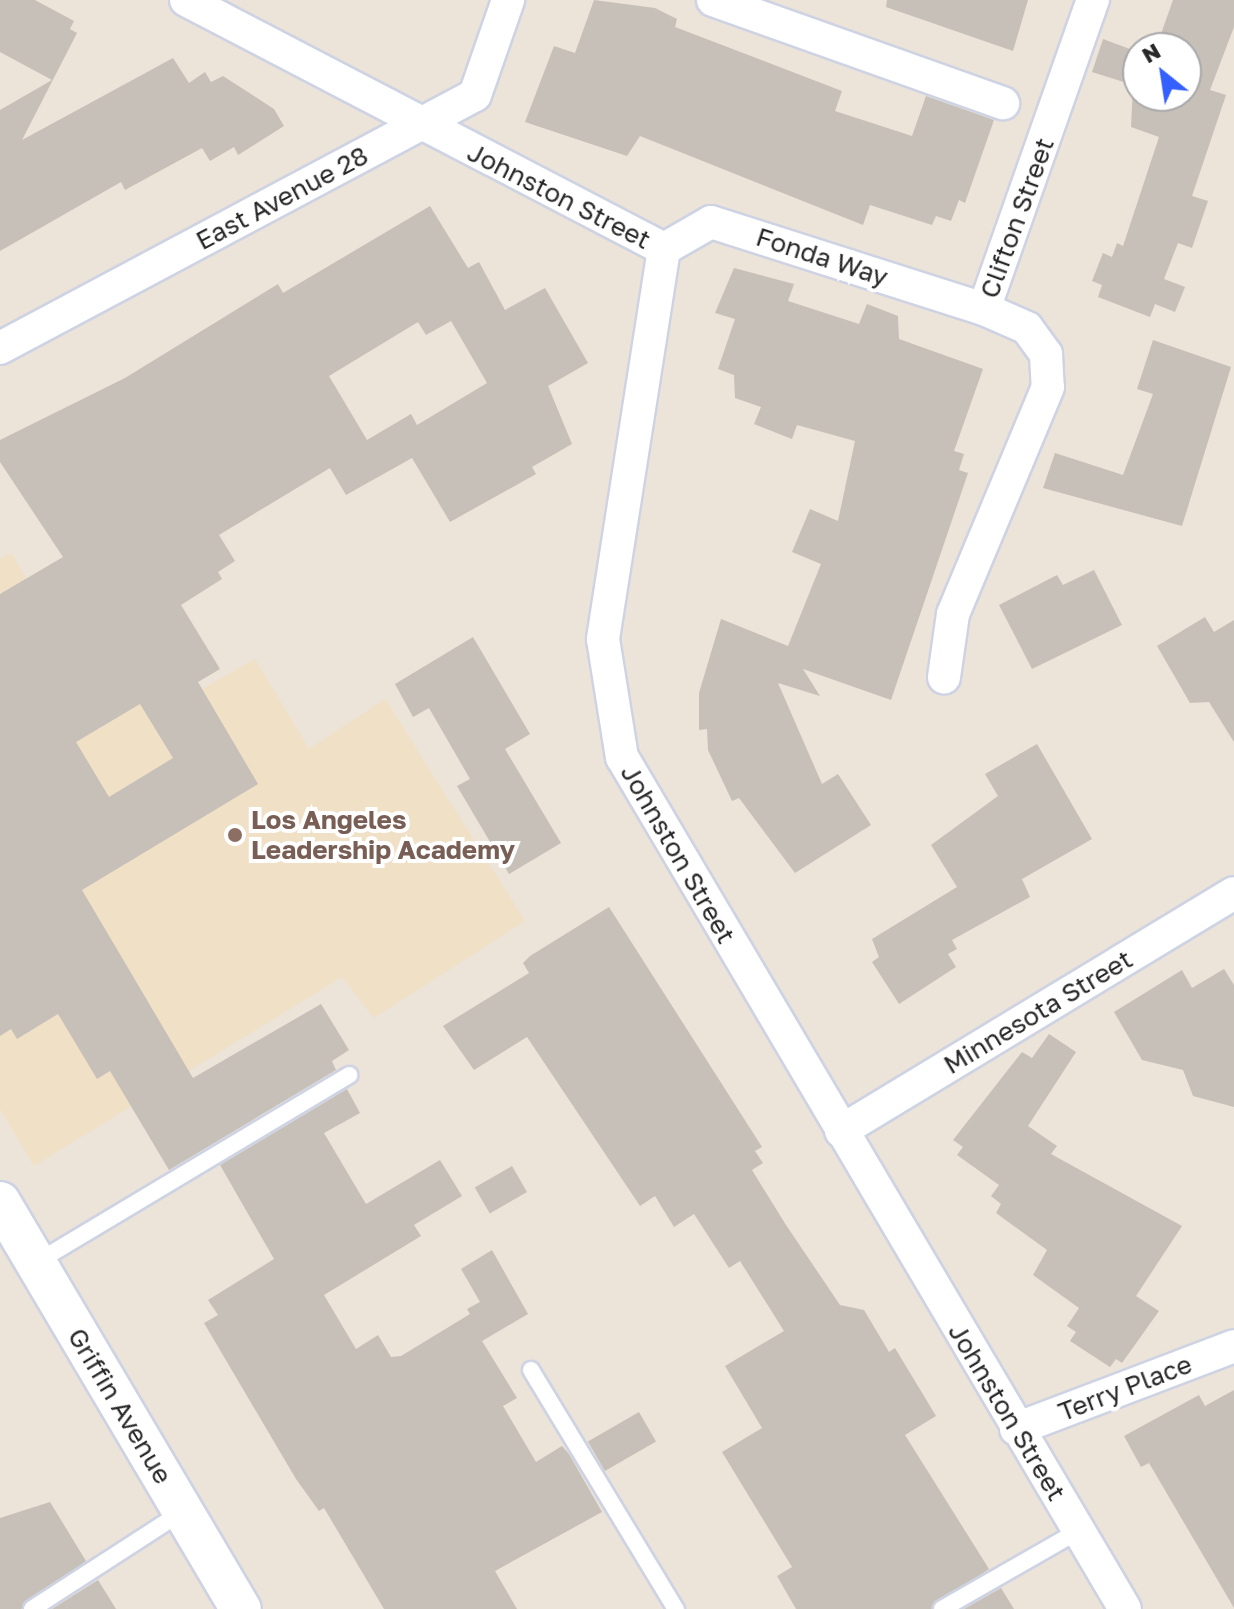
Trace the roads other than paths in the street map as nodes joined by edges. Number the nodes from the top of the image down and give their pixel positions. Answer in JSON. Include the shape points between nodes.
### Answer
{"nodes":[{"id":1,"x":186,"y":0,"type":"edge"},
{"id":2,"x":508,"y":0,"type":"edge"},
{"id":3,"x":713,"y":0,"type":"edge"},
{"id":4,"x":1093,"y":0,"type":"edge"},
{"id":5,"x":1003,"y":103,"type":"dead end"},
{"id":6,"x":420,"y":125,"type":"junction"},
{"id":7,"x":664,"y":249,"type":"junction"},
{"id":8,"x":984,"y":309,"type":"junction"},
{"id":9,"x":0,"y":348,"type":"edge"},
{"id":10,"x":944,"y":677,"type":"dead end"},
{"id":11,"x":1234,"y":893,"type":"edge"},
{"id":12,"x":349,"y":1075,"type":"dead end"},
{"id":13,"x":841,"y":1131,"type":"junction"},
{"id":14,"x":0,"y":1202,"type":"edge"},
{"id":15,"x":36,"y":1263,"type":"junction"},
{"id":16,"x":1234,"y":1346,"type":"edge"},
{"id":17,"x":531,"y":1370,"type":"dead end"},
{"id":18,"x":1016,"y":1429,"type":"junction"},
{"id":19,"x":183,"y":1511,"type":"junction"},
{"id":20,"x":1078,"y":1531,"type":"junction"},
{"id":21,"x":32,"y":1609,"type":"edge"},
{"id":22,"x":241,"y":1609,"type":"edge"},
{"id":23,"x":676,"y":1609,"type":"edge"},
{"id":24,"x":942,"y":1609,"type":"edge"},
{"id":25,"x":1125,"y":1609,"type":"edge"}],
"edges":[{"from":1,"to":6,"type":"street","name":"Johnston Street"},
{"from":2,"to":6,"type":"street","name":"East Avenue 28","via":[[475,95]]},
{"from":3,"to":5,"type":"street"},
{"from":4,"to":8,"type":"street","name":"Clifton Street"},
{"from":6,"to":7,"type":"street","name":"Johnston Street"},
{"from":6,"to":9,"type":"street","name":"East Avenue 28"},
{"from":7,"to":8,"type":"street","name":"Fonda Way","via":[[711,222]]},
{"from":7,"to":13,"type":"street","name":"Johnston Street","via":[[608,575],[608,699],[622,757],[650,814]]},
{"from":8,"to":10,"type":"street","name":"Clifton Street","via":[[1027,328],[1046,354],[1048,387],[953,614]]},
{"from":11,"to":13,"type":"street","name":"Minnesota Street"},
{"from":12,"to":15,"type":"lane"},
{"from":13,"to":18,"type":"street","name":"Johnston Street"},
{"from":14,"to":15,"type":"street","name":"Griffin Avenue"},
{"from":15,"to":19,"type":"street","name":"Griffin Avenue"},
{"from":16,"to":18,"type":"street","name":"Terry Place"},
{"from":17,"to":23,"type":"lane"},
{"from":18,"to":20,"type":"street","name":"Johnston Street"},
{"from":19,"to":21,"type":"lane"},
{"from":19,"to":22,"type":"street","name":"Griffin Avenue"},
{"from":20,"to":24,"type":"lane"},
{"from":20,"to":25,"type":"street","name":"Johnston Street"}]}
